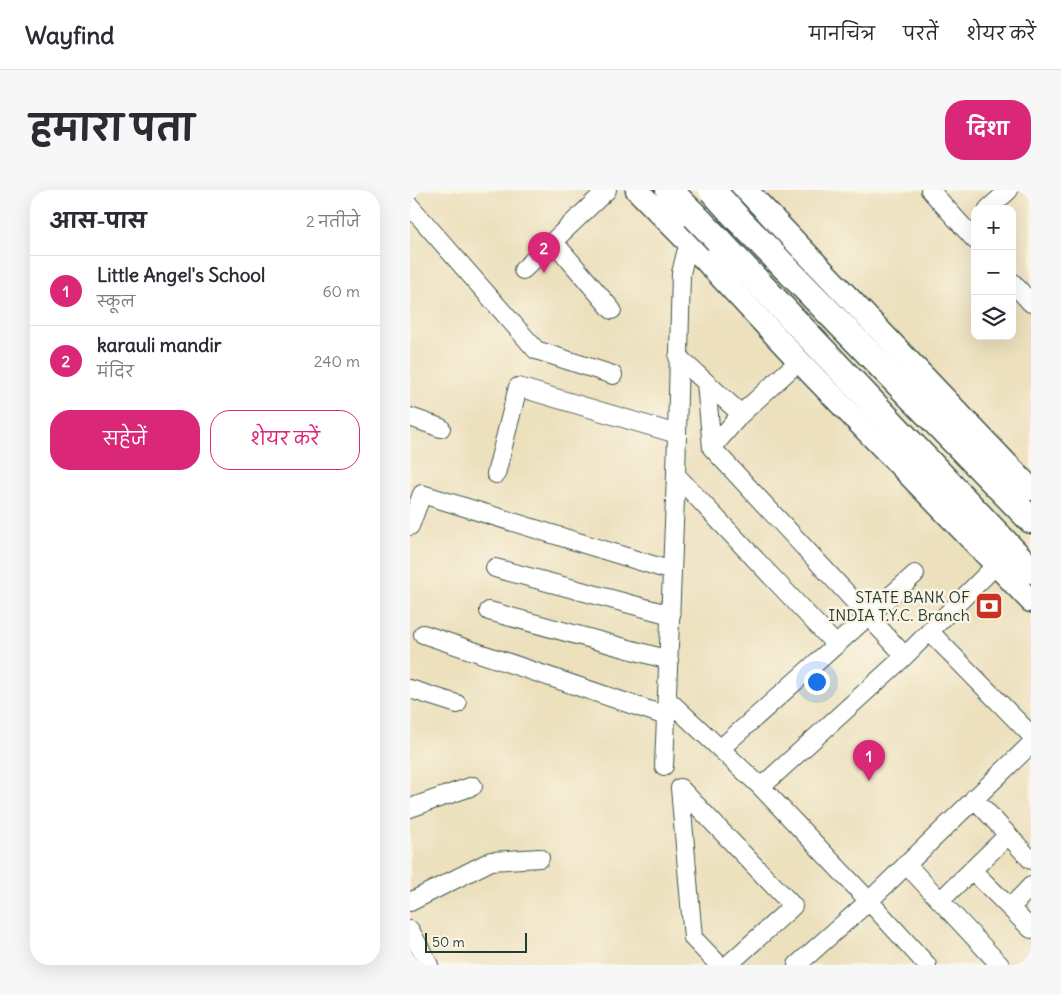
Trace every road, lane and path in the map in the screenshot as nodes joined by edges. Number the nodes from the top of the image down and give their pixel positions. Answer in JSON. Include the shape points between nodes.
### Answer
{"nodes":[{"id":1,"x":607,"y":190,"type":"edge"},
{"id":2,"x":637,"y":190,"type":"edge"},
{"id":3,"x":669,"y":190,"type":"edge"},
{"id":4,"x":712,"y":190,"type":"edge"},
{"id":5,"x":732,"y":190,"type":"edge"},
{"id":6,"x":746,"y":190,"type":"edge"},
{"id":7,"x":930,"y":190,"type":"edge"},
{"id":8,"x":1009,"y":190,"type":"edge"},
{"id":9,"x":992,"y":205,"type":"edge"},
{"id":10,"x":410,"y":206,"type":"edge"},
{"id":11,"x":971,"y":229,"type":"edge"},
{"id":12,"x":554,"y":242,"type":"junction"},
{"id":13,"x":691,"y":245,"type":"junction"},
{"id":14,"x":523,"y":270,"type":"dead end"},
{"id":15,"x":1016,"y":286,"type":"edge"},
{"id":16,"x":1031,"y":302,"type":"edge"},
{"id":17,"x":612,"y":310,"type":"dead end"},
{"id":18,"x":678,"y":357,"type":"junction"},
{"id":19,"x":799,"y":361,"type":"junction"},
{"id":20,"x":614,"y":375,"type":"dead end"},
{"id":21,"x":706,"y":383,"type":"junction"},
{"id":22,"x":741,"y":414,"type":"junction"},
{"id":23,"x":410,"y":417,"type":"edge"},
{"id":24,"x":441,"y":428,"type":"dead end"},
{"id":25,"x":677,"y":434,"type":"junction"},
{"id":26,"x":712,"y":448,"type":"junction"},
{"id":27,"x":496,"y":474,"type":"dead end"},
{"id":28,"x":676,"y":475,"type":"junction"},
{"id":29,"x":1031,"y":489,"type":"edge"},
{"id":30,"x":1031,"y":520,"type":"edge"},
{"id":31,"x":410,"y":526,"type":"edge"},
{"id":32,"x":996,"y":565,"type":"junction"},
{"id":33,"x":495,"y":568,"type":"dead end"},
{"id":34,"x":1031,"y":570,"type":"edge"},
{"id":35,"x":672,"y":571,"type":"junction"},
{"id":36,"x":915,"y":574,"type":"dead end"},
{"id":37,"x":1031,"y":601,"type":"edge"},
{"id":38,"x":489,"y":610,"type":"dead end"},
{"id":39,"x":671,"y":616,"type":"junction"},
{"id":40,"x":869,"y":616,"type":"junction"},
{"id":41,"x":930,"y":632,"type":"junction"},
{"id":42,"x":423,"y":634,"type":"dead end"},
{"id":43,"x":836,"y":645,"type":"junction"},
{"id":44,"x":905,"y":656,"type":"junction"},
{"id":45,"x":669,"y":660,"type":"junction"},
{"id":46,"x":410,"y":688,"type":"edge"},
{"id":47,"x":457,"y":704,"type":"dead end"},
{"id":48,"x":667,"y":707,"type":"junction"},
{"id":49,"x":1031,"y":735,"type":"edge"},
{"id":50,"x":1031,"y":744,"type":"edge"},
{"id":51,"x":720,"y":749,"type":"junction"},
{"id":52,"x":664,"y":766,"type":"dead end"},
{"id":53,"x":474,"y":786,"type":"dead end"},
{"id":54,"x":761,"y":787,"type":"junction"},
{"id":55,"x":974,"y":798,"type":"junction"},
{"id":56,"x":410,"y":808,"type":"edge"},
{"id":57,"x":1008,"y":835,"type":"junction"},
{"id":58,"x":540,"y":858,"type":"dead end"},
{"id":59,"x":1031,"y":860,"type":"edge"},
{"id":60,"x":906,"y":864,"type":"junction"},
{"id":61,"x":972,"y":870,"type":"junction"},
{"id":62,"x":1031,"y":886,"type":"edge"},
{"id":63,"x":869,"y":901,"type":"junction"},
{"id":64,"x":940,"y":901,"type":"junction"},
{"id":65,"x":410,"y":902,"type":"edge"},
{"id":66,"x":1011,"y":907,"type":"junction"},
{"id":67,"x":1031,"y":929,"type":"edge"},
{"id":68,"x":410,"y":930,"type":"edge"},
{"id":69,"x":429,"y":965,"type":"edge"},
{"id":70,"x":719,"y":965,"type":"edge"},
{"id":71,"x":728,"y":965,"type":"edge"},
{"id":72,"x":797,"y":965,"type":"edge"},
{"id":73,"x":926,"y":965,"type":"edge"},
{"id":74,"x":999,"y":965,"type":"edge"}],
"edges":[{"from":1,"to":12,"type":"street"},
{"from":2,"to":13,"type":"main road"},
{"from":3,"to":34,"type":"highway","bridge":true},
{"from":4,"to":30,"type":"highway","bridge":true},
{"from":5,"to":13,"type":"street"},
{"from":6,"to":29,"type":"main road"},
{"from":7,"to":11,"type":"street"},
{"from":8,"to":9,"type":"street"},
{"from":10,"to":20,"type":"street","via":[[536,350]]},
{"from":12,"to":14,"type":"street"},
{"from":12,"to":17,"type":"street"},
{"from":13,"to":18,"type":"street","via":[[681,273]]},
{"from":13,"to":19,"type":"main road"},
{"from":15,"to":16,"type":"street"},
{"from":18,"to":21,"type":"street"},
{"from":18,"to":25,"type":"street"},
{"from":19,"to":22,"type":"street"},
{"from":19,"to":32,"type":"main road"},
{"from":21,"to":22,"type":"street"},
{"from":21,"to":26,"type":"street"},
{"from":22,"to":26,"type":"street"},
{"from":23,"to":24,"type":"street"},
{"from":25,"to":27,"type":"street","via":[[518,387]]},
{"from":25,"to":28,"type":"street"},
{"from":26,"to":40,"type":"street"},
{"from":28,"to":35,"type":"street"},
{"from":28,"to":43,"type":"street"},
{"from":31,"to":35,"type":"street","via":[[422,494]]},
{"from":32,"to":37,"type":"main road"},
{"from":32,"to":41,"type":"street"},
{"from":33,"to":39,"type":"street"},
{"from":35,"to":39,"type":"street"},
{"from":36,"to":40,"type":"street"},
{"from":38,"to":45,"type":"street"},
{"from":39,"to":45,"type":"street"},
{"from":40,"to":43,"type":"street"},
{"from":40,"to":44,"type":"street"},
{"from":41,"to":44,"type":"street"},
{"from":41,"to":49,"type":"street"},
{"from":42,"to":48,"type":"street"},
{"from":43,"to":51,"type":"street"},
{"from":44,"to":54,"type":"street"},
{"from":45,"to":48,"type":"street"},
{"from":46,"to":47,"type":"street"},
{"from":48,"to":51,"type":"street"},
{"from":48,"to":52,"type":"street"},
{"from":50,"to":55,"type":"street"},
{"from":51,"to":54,"type":"street"},
{"from":53,"to":56,"type":"street"},
{"from":54,"to":63,"type":"street"},
{"from":55,"to":57,"type":"street"},
{"from":55,"to":60,"type":"street"},
{"from":57,"to":59,"type":"street"},
{"from":57,"to":61,"type":"street"},
{"from":58,"to":65,"type":"street","via":[[491,861]]},
{"from":60,"to":63,"type":"street"},
{"from":60,"to":64,"type":"street"},
{"from":61,"to":64,"type":"street"},
{"from":61,"to":66,"type":"street"},
{"from":62,"to":66,"type":"street"},
{"from":63,"to":72,"type":"street"},
{"from":63,"to":73,"type":"street"},
{"from":64,"to":74,"type":"street"},
{"from":66,"to":67,"type":"street"},
{"from":68,"to":69,"type":"street"},
{"from":70,"to":71,"type":"street","via":[[693,938],[680,788],[793,906]]}]}
